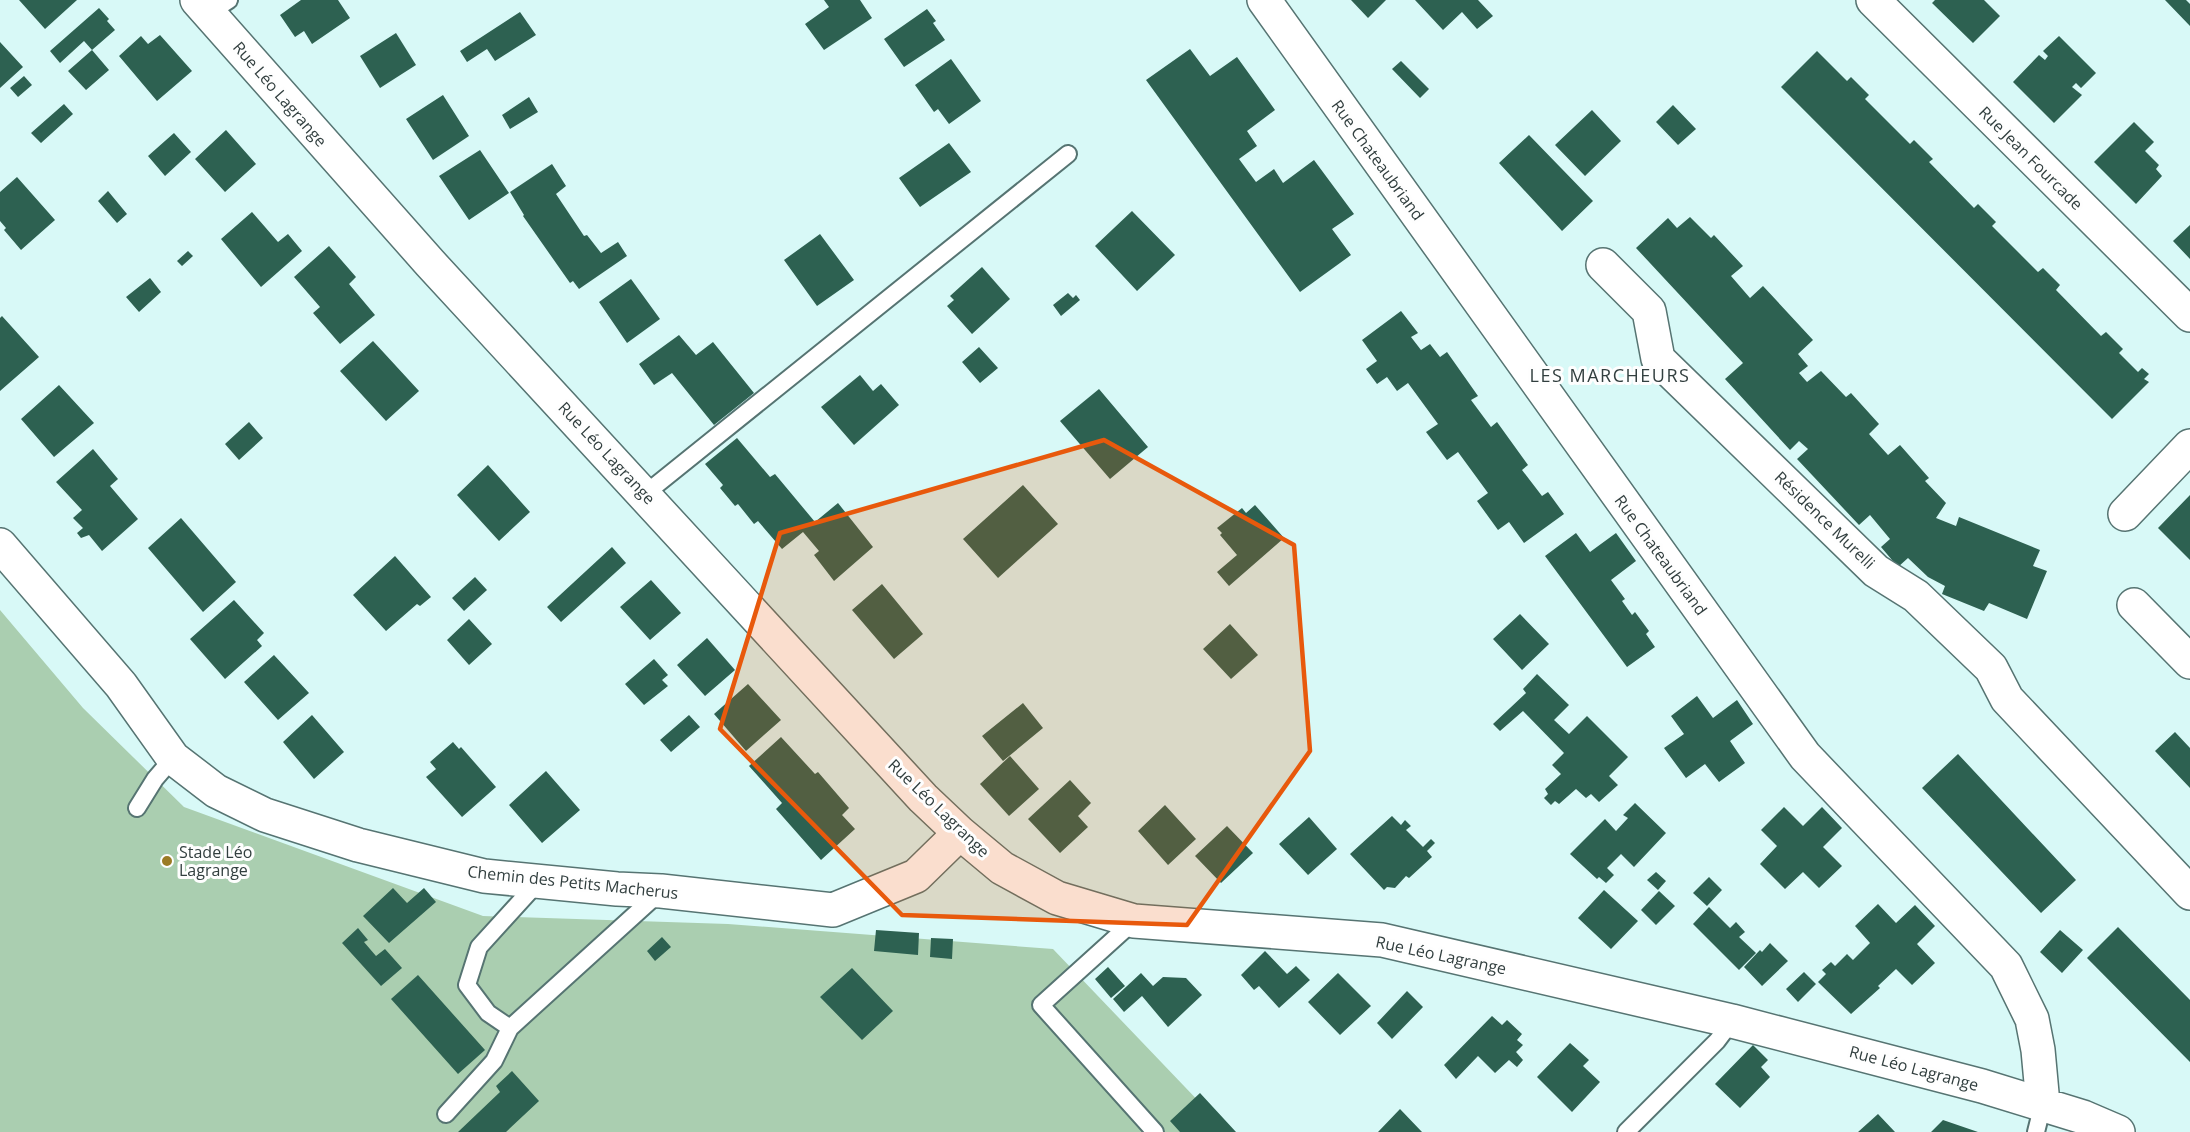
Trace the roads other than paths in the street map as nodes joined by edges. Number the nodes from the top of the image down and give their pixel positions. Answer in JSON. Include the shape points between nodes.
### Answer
{"nodes":[{"id":1,"x":1264,"y":0,"type":"edge"},
{"id":2,"x":1873,"y":0,"type":"edge"},
{"id":3,"x":212,"y":4,"type":"edge"},
{"id":4,"x":1068,"y":154,"type":"dead end"},
{"id":5,"x":1603,"y":265,"type":"dead end"},
{"id":6,"x":2190,"y":315,"type":"edge"},
{"id":7,"x":2190,"y":446,"type":"edge"},
{"id":8,"x":645,"y":494,"type":"junction"},
{"id":9,"x":2125,"y":514,"type":"dead end"},
{"id":10,"x":0,"y":545,"type":"edge"},
{"id":11,"x":2134,"y":605,"type":"dead end"},
{"id":12,"x":2190,"y":662,"type":"edge"},
{"id":13,"x":173,"y":758,"type":"junction"},
{"id":14,"x":137,"y":808,"type":"dead end"},
{"id":15,"x":960,"y":833,"type":"junction"},
{"id":16,"x":539,"y":881,"type":"junction"},
{"id":17,"x":661,"y":891,"type":"junction"},
{"id":18,"x":2190,"y":893,"type":"edge"},
{"id":19,"x":1134,"y":921,"type":"junction"},
{"id":20,"x":1732,"y":1021,"type":"junction"},
{"id":21,"x":510,"y":1028,"type":"junction"},
{"id":22,"x":446,"y":1114,"type":"dead end"},
{"id":23,"x":2039,"y":1118,"type":"edge"},
{"id":24,"x":1155,"y":1132,"type":"edge"},
{"id":25,"x":1626,"y":1132,"type":"edge"},
{"id":26,"x":2118,"y":1132,"type":"edge"}],
"edges":[{"from":1,"to":23,"type":"street","name":"Rue Chateaubriand","via":[[1805,756],[2006,966],[2032,1019],[2038,1050]]},
{"from":2,"to":6,"type":"street","name":"Rue Jean Fourcade"},
{"from":3,"to":8,"type":"street","name":"Rue Léo Lagrange","via":[[430,263]]},
{"from":4,"to":8,"type":"lane"},
{"from":5,"to":18,"type":"street","name":"Résidence Murelli","via":[[1648,311],[1658,359],[1876,571],[1916,596],[1991,668],[2007,699]]},
{"from":7,"to":9,"type":"street"},
{"from":8,"to":15,"type":"street","name":"Rue Léo Lagrange","via":[[923,798]]},
{"from":10,"to":13,"type":"street","name":"Chemin des Petits Macherus","via":[[121,685]]},
{"from":11,"to":12,"type":"street"},
{"from":13,"to":14,"type":"lane"},
{"from":13,"to":16,"type":"street","name":"Chemin des Petits Macherus","via":[[216,791],[265,815],[358,845],[484,876]]},
{"from":15,"to":17,"type":"street","name":"Chemin des Petits Macherus","via":[[916,876],[833,910]]},
{"from":15,"to":19,"type":"street","name":"Rue Léo Lagrange","via":[[1002,868],[1057,898]]},
{"from":16,"to":17,"type":"street","name":"Chemin des Petits Macherus"},
{"from":16,"to":21,"type":"lane","via":[[479,946],[467,985],[488,1013]]},
{"from":17,"to":21,"type":"lane"},
{"from":19,"to":20,"type":"street","name":"Rue Léo Lagrange","via":[[1382,940]]},
{"from":19,"to":24,"type":"lane","via":[[1041,1005]]},
{"from":20,"to":23,"type":"street","name":"Rue Léo Lagrange","via":[[1982,1086]]},
{"from":20,"to":25,"type":"lane"},
{"from":21,"to":22,"type":"lane","via":[[494,1061]]},
{"from":23,"to":26,"type":"street","name":"Rue Léo Lagrange","via":[[2083,1117]]}]}
